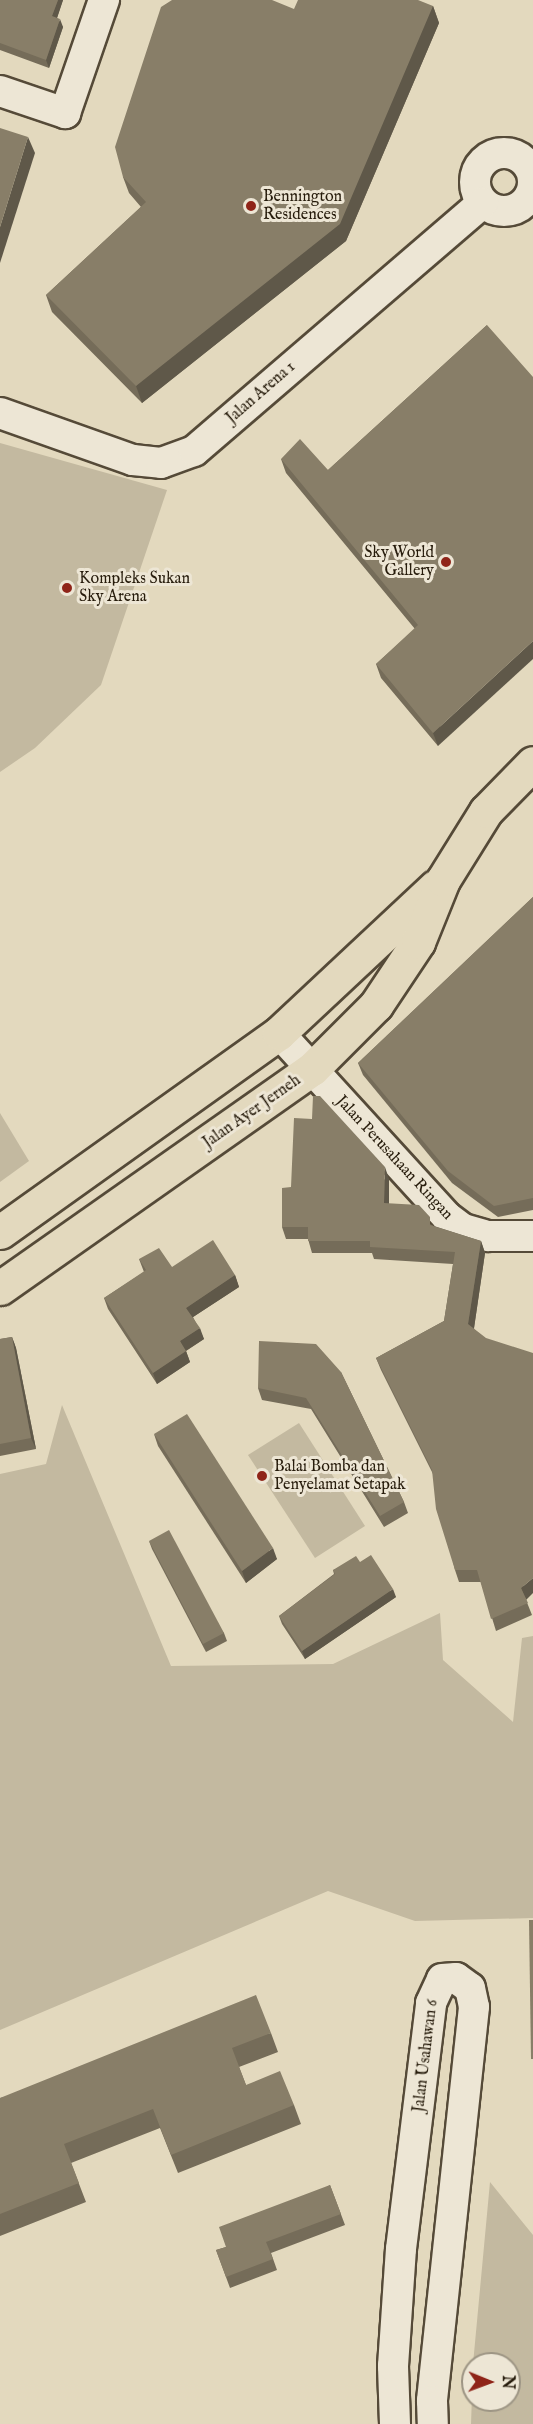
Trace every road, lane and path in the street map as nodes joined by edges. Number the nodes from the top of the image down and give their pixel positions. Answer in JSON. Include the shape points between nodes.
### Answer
{"nodes":[{"id":1,"x":104,"y":0,"type":"edge"},
{"id":2,"x":0,"y":91,"type":"edge"},
{"id":3,"x":532,"y":193,"type":"edge"},
{"id":4,"x":483,"y":202,"type":"junction"},
{"id":5,"x":0,"y":413,"type":"edge"},
{"id":6,"x":533,"y":763,"type":"edge"},
{"id":7,"x":443,"y":880,"type":"junction"},
{"id":8,"x":279,"y":1033,"type":"junction"},
{"id":9,"x":312,"y":1070,"type":"junction"},
{"id":10,"x":0,"y":1232,"type":"edge"},
{"id":11,"x":533,"y":1236,"type":"edge"},
{"id":12,"x":0,"y":1288,"type":"edge"},
{"id":13,"x":394,"y":2424,"type":"edge"},
{"id":14,"x":433,"y":2424,"type":"edge"}],
"edges":[{"from":1,"to":2,"type":"street","via":[[65,113]]},
{"from":3,"to":4,"type":"street","via":[[515,209],[504,211]]},
{"from":3,"to":4,"type":"street","via":[[531,170],[525,161],[504,152],[483,161],[477,170],[475,182]]},
{"from":4,"to":5,"type":"street","name":"Jalan Arena 1","via":[[194,451],[161,463],[133,460]]},
{"from":6,"to":7,"type":"main road","name":"Jalan Ayer Jerneh","via":[[486,811]]},
{"from":7,"to":8,"type":"main road","name":"Jalan Ayer Jerneh"},
{"from":7,"to":9,"type":"main road","name":"Jalan Ayer Jerneh","via":[[418,942],[376,1005]]},
{"from":8,"to":9,"type":"street","name":"Jalan Perusahaan Ringan"},
{"from":8,"to":10,"type":"main road","name":"Jalan Ayer Jerneh"},
{"from":9,"to":11,"type":"street","name":"Jalan Perusahaan Ringan","via":[[463,1229],[488,1236]]},
{"from":9,"to":12,"type":"main road","name":"Jalan Ayer Jerneh"},
{"from":13,"to":14,"type":"street","name":"Jalan Usahawan 6","via":[[393,2366],[401,2249],[431,2003],[442,1980],[456,1978],[470,1988],[474,2007],[433,2390]]}]}
